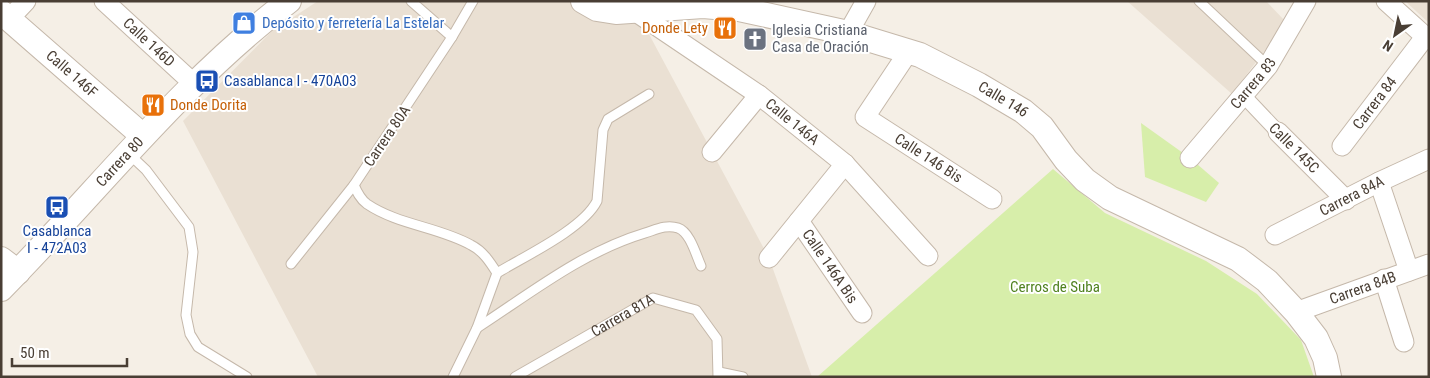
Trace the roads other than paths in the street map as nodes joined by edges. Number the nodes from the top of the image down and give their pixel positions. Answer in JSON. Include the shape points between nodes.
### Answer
{"nodes":[{"id":1,"x":26,"y":1,"type":"edge"},
{"id":2,"x":105,"y":1,"type":"edge"},
{"id":3,"x":289,"y":1,"type":"edge"},
{"id":4,"x":411,"y":1,"type":"edge"},
{"id":5,"x":473,"y":1,"type":"edge"},
{"id":6,"x":583,"y":1,"type":"edge"},
{"id":7,"x":866,"y":1,"type":"edge"},
{"id":8,"x":1198,"y":1,"type":"edge"},
{"id":9,"x":1306,"y":1,"type":"edge"},
{"id":10,"x":1386,"y":1,"type":"edge"},
{"id":11,"x":636,"y":12,"type":"junction"},
{"id":12,"x":5,"y":15,"type":"edge"},
{"id":13,"x":848,"y":33,"type":"junction"},
{"id":14,"x":452,"y":37,"type":"junction"},
{"id":15,"x":1427,"y":39,"type":"edge"},
{"id":16,"x":909,"y":51,"type":"junction"},
{"id":17,"x":1268,"y":66,"type":"junction"},
{"id":18,"x":193,"y":84,"type":"junction"},
{"id":19,"x":649,"y":94,"type":"dead end"},
{"id":20,"x":759,"y":95,"type":"junction"},
{"id":21,"x":1243,"y":95,"type":"junction"},
{"id":22,"x":1278,"y":132,"type":"joint"},
{"id":23,"x":135,"y":144,"type":"junction"},
{"id":24,"x":1342,"y":146,"type":"dead end"},
{"id":25,"x":712,"y":152,"type":"dead end"},
{"id":26,"x":1190,"y":158,"type":"dead end"},
{"id":27,"x":1429,"y":159,"type":"edge"},
{"id":28,"x":845,"y":164,"type":"junction"},
{"id":29,"x":1379,"y":182,"type":"junction"},
{"id":30,"x":354,"y":185,"type":"junction"},
{"id":31,"x":992,"y":199,"type":"dead end"},
{"id":32,"x":1346,"y":200,"type":"junction"},
{"id":33,"x":798,"y":221,"type":"junction"},
{"id":34,"x":1275,"y":235,"type":"dead end"},
{"id":35,"x":928,"y":256,"type":"dead end"},
{"id":36,"x":769,"y":258,"type":"dead end"},
{"id":37,"x":291,"y":264,"type":"dead end"},
{"id":38,"x":1429,"y":264,"type":"edge"},
{"id":39,"x":10,"y":266,"type":"edge"},
{"id":40,"x":702,"y":266,"type":"dead end"},
{"id":41,"x":1409,"y":271,"type":"junction"},
{"id":42,"x":497,"y":273,"type":"junction"},
{"id":43,"x":1384,"y":279,"type":"junction"},
{"id":44,"x":1,"y":289,"type":"edge"},
{"id":45,"x":1296,"y":312,"type":"junction"},
{"id":46,"x":862,"y":313,"type":"dead end"},
{"id":47,"x":477,"y":328,"type":"junction"},
{"id":48,"x":1404,"y":342,"type":"dead end"},
{"id":49,"x":719,"y":374,"type":"edge"},
{"id":50,"x":247,"y":377,"type":"edge"},
{"id":51,"x":453,"y":377,"type":"edge"},
{"id":52,"x":515,"y":377,"type":"edge"},
{"id":53,"x":743,"y":377,"type":"edge"},
{"id":54,"x":1329,"y":377,"type":"edge"}],
"edges":[{"from":1,"to":12,"type":"street"},
{"from":2,"to":18,"type":"street","name":"Calle 146D"},
{"from":3,"to":18,"type":"street","name":"Carrera 80","via":[[230,48]]},
{"from":4,"to":14,"type":"lane"},
{"from":5,"to":14,"type":"lane","name":"Carrera 80A"},
{"from":6,"to":11,"type":"street","name":"Calle 146","via":[[597,9]]},
{"from":7,"to":13,"type":"street"},
{"from":8,"to":17,"type":"lane"},
{"from":9,"to":17,"type":"street","name":"Carrera 83"},
{"from":10,"to":15,"type":"street"},
{"from":11,"to":13,"type":"street","name":"Calle 146","via":[[703,6],[740,9]]},
{"from":11,"to":20,"type":"street","name":"Calle 146A"},
{"from":12,"to":23,"type":"street","name":"Calle 146F"},
{"from":13,"to":16,"type":"street","name":"Calle 146"},
{"from":14,"to":30,"type":"lane","name":"Carrera 80A"},
{"from":15,"to":24,"type":"street","name":"Carrera 84"},
{"from":16,"to":31,"type":"street","name":"Calle 146 Bis","via":[[865,117]]},
{"from":16,"to":45,"type":"street","name":"Calle 146","via":[[979,85],[1023,112],[1042,127],[1085,180],[1110,198],[1238,259],[1267,281]]},
{"from":17,"to":21,"type":"street","name":"Carrera 83"},
{"from":18,"to":23,"type":"street","name":"Carrera 80"},
{"from":19,"to":42,"type":"lane","via":[[608,119],[603,130],[597,202],[592,212]]},
{"from":20,"to":25,"type":"street"},
{"from":20,"to":28,"type":"street","name":"Calle 146A"},
{"from":21,"to":22,"type":"street","name":"Calle 145C"},
{"from":21,"to":26,"type":"street","name":"Carrera 83"},
{"from":22,"to":32,"type":"street","name":"Calle 145C"},
{"from":23,"to":39,"type":"street","name":"Carrera 80"},
{"from":23,"to":50,"type":"lane","via":[[146,170],[189,227],[193,252],[186,315],[190,334],[198,347]]},
{"from":27,"to":29,"type":"street","name":"Carrera 84A"},
{"from":28,"to":33,"type":"street"},
{"from":28,"to":35,"type":"street","name":"Calle 146A"},
{"from":29,"to":32,"type":"street","name":"Carrera 84A"},
{"from":29,"to":41,"type":"street"},
{"from":30,"to":37,"type":"lane","name":"Carrera 80A"},
{"from":30,"to":42,"type":"lane","via":[[366,203],[382,212],[473,245],[486,256]]},
{"from":32,"to":34,"type":"street","name":"Carrera 84A"},
{"from":33,"to":36,"type":"street"},
{"from":33,"to":46,"type":"street","name":"Calle 146A Bis"},
{"from":38,"to":41,"type":"street","name":"Carrera 84B"},
{"from":39,"to":44,"type":"street","name":"Carrera 80"},
{"from":40,"to":47,"type":"lane","via":[[685,233],[667,226],[614,243],[583,259]]},
{"from":41,"to":43,"type":"street","name":"Carrera 84B"},
{"from":42,"to":47,"type":"lane"},
{"from":43,"to":45,"type":"street","name":"Carrera 84B"},
{"from":43,"to":48,"type":"street"},
{"from":45,"to":54,"type":"street","name":"Calle 146","via":[[1316,338]]},
{"from":47,"to":51,"type":"lane"},
{"from":49,"to":52,"type":"lane","name":"Carrera 81A","via":[[717,339],[696,310],[653,298]]},
{"from":49,"to":53,"type":"lane"}]}
